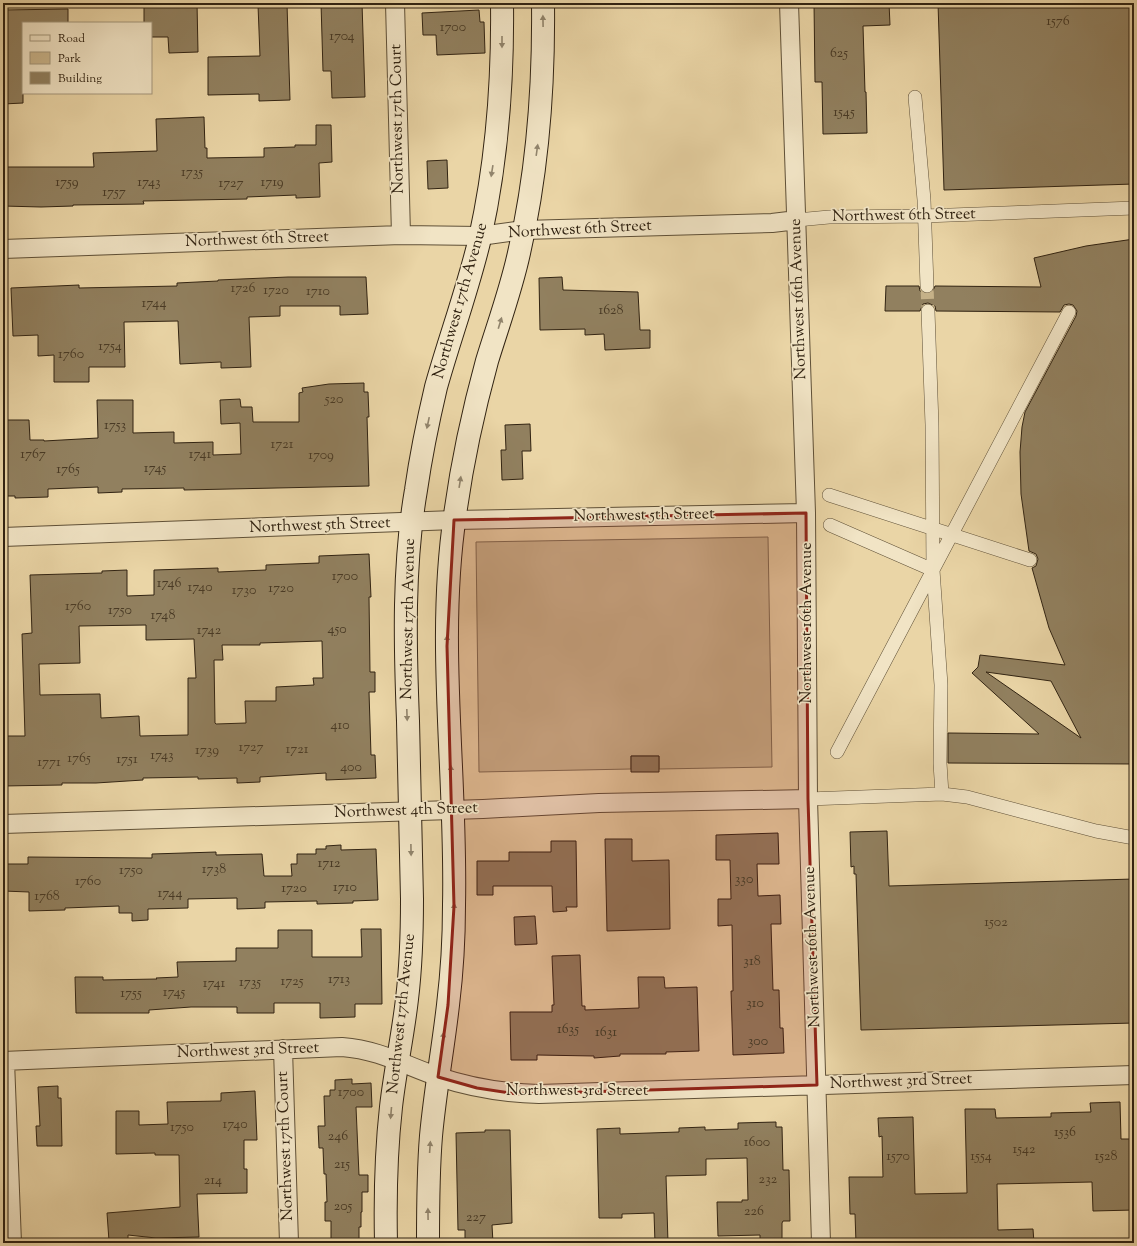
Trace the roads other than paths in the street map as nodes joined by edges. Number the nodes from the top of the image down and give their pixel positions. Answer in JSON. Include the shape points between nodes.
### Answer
{"nodes":[{"id":1,"x":395,"y":3,"type":"edge"},
{"id":2,"x":502,"y":3,"type":"edge"},
{"id":3,"x":543,"y":3,"type":"edge"},
{"id":4,"x":789,"y":3,"type":"edge"},
{"id":5,"x":915,"y":97,"type":"dead end"},
{"id":6,"x":1134,"y":208,"type":"edge"},
{"id":7,"x":924,"y":216,"type":"junction"},
{"id":8,"x":797,"y":220,"type":"junction"},
{"id":9,"x":524,"y":230,"type":"junction"},
{"id":10,"x":401,"y":234,"type":"junction"},
{"id":11,"x":480,"y":236,"type":"junction"},
{"id":12,"x":3,"y":249,"type":"edge"},
{"id":13,"x":927,"y":286,"type":"tunnel mouth"},
{"id":14,"x":928,"y":311,"type":"tunnel mouth"},
{"id":15,"x":1069,"y":312,"type":"dead end"},
{"id":16,"x":830,"y":495,"type":"dead end"},
{"id":17,"x":806,"y":513,"type":"junction"},
{"id":18,"x":454,"y":520,"type":"junction"},
{"id":19,"x":411,"y":522,"type":"junction"},
{"id":20,"x":830,"y":525,"type":"dead end"},
{"id":21,"x":933,"y":528,"type":"junction"},
{"id":22,"x":952,"y":534,"type":"junction"},
{"id":23,"x":3,"y":536,"type":"edge"},
{"id":24,"x":1030,"y":560,"type":"dead end"},
{"id":25,"x":933,"y":570,"type":"junction"},
{"id":26,"x":836,"y":752,"type":"dead end"},
{"id":27,"x":942,"y":794,"type":"junction"},
{"id":28,"x":808,"y":799,"type":"junction"},
{"id":29,"x":452,"y":810,"type":"junction"},
{"id":30,"x":410,"y":811,"type":"junction"},
{"id":31,"x":3,"y":824,"type":"edge"},
{"id":32,"x":1134,"y":838,"type":"edge"},
{"id":33,"x":283,"y":1049,"type":"junction"},
{"id":34,"x":398,"y":1060,"type":"junction"},
{"id":35,"x":4,"y":1061,"type":"edge"},
{"id":36,"x":1134,"y":1075,"type":"edge"},
{"id":37,"x":438,"y":1077,"type":"junction"},
{"id":38,"x":816,"y":1085,"type":"junction"},
{"id":39,"x":12,"y":1243,"type":"edge"},
{"id":40,"x":289,"y":1243,"type":"edge"},
{"id":41,"x":386,"y":1243,"type":"edge"},
{"id":42,"x":428,"y":1243,"type":"edge"},
{"id":43,"x":821,"y":1243,"type":"edge"}],
"edges":[{"from":1,"to":10,"type":"street","name":"Northwest 17th Court"},
{"from":2,"to":11,"type":"main road","name":"Northwest 17th Avenue","one_way":true,"via":[[502,70],[498,122]]},
{"from":9,"to":3,"type":"main road","one_way":true,"via":[[540,118],[544,49]]},
{"from":4,"to":8,"type":"street","name":"Northwest 16th Avenue"},
{"from":5,"to":7,"type":"street"},
{"from":6,"to":7,"type":"street","name":"Northwest 6th Street"},
{"from":7,"to":8,"type":"street","name":"Northwest 6th Street"},
{"from":7,"to":13,"type":"street"},
{"from":8,"to":9,"type":"street","name":"Northwest 6th Street","via":[[772,223]]},
{"from":8,"to":17,"type":"street","name":"Northwest 16th Avenue"},
{"from":9,"to":11,"type":"street","name":"Northwest 6th Street"},
{"from":18,"to":9,"type":"main road","one_way":true,"via":[[468,434],[510,290]]},
{"from":10,"to":11,"type":"street","name":"Northwest 6th Street"},
{"from":10,"to":12,"type":"street","name":"Northwest 6th Street"},
{"from":11,"to":19,"type":"main road","name":"Northwest 17th Avenue","one_way":true,"via":[[428,423]]},
{"from":14,"to":21,"type":"street"},
{"from":15,"to":22,"type":"street"},
{"from":16,"to":21,"type":"street"},
{"from":17,"to":18,"type":"street","name":"Northwest 5th Street"},
{"from":17,"to":28,"type":"street","name":"Northwest 16th Avenue"},
{"from":18,"to":19,"type":"street","name":"Northwest 5th Street"},
{"from":29,"to":18,"type":"main road","one_way":true,"via":[[447,646],[448,586]]},
{"from":19,"to":23,"type":"street","name":"Northwest 5th Street"},
{"from":19,"to":30,"type":"main road","name":"Northwest 17th Avenue","one_way":true,"via":[[405,639]]},
{"from":20,"to":25,"type":"street"},
{"from":21,"to":22,"type":"street"},
{"from":21,"to":25,"type":"street"},
{"from":22,"to":24,"type":"street"},
{"from":22,"to":25,"type":"street"},
{"from":25,"to":26,"type":"street"},
{"from":25,"to":27,"type":"street","via":[[941,685]]},
{"from":27,"to":28,"type":"street"},
{"from":27,"to":32,"type":"street","via":[[967,797],[1096,831]]},
{"from":28,"to":29,"type":"street","name":"Northwest 4th Street"},
{"from":28,"to":38,"type":"street","name":"Northwest 16th Avenue"},
{"from":29,"to":30,"type":"street","name":"Northwest 4th Street"},
{"from":37,"to":29,"type":"main road","one_way":true,"via":[[451,971],[454,906]]},
{"from":30,"to":31,"type":"street","name":"Northwest 4th Street"},
{"from":30,"to":34,"type":"main road","name":"Northwest 17th Avenue","one_way":true,"via":[[412,934],[407,999]]},
{"from":33,"to":34,"type":"street","name":"Northwest 3rd Street","via":[[359,1048]]},
{"from":33,"to":35,"type":"street","name":"Northwest 3rd Street"},
{"from":33,"to":40,"type":"street","name":"Northwest 17th Court"},
{"from":34,"to":37,"type":"street","name":"Northwest 3rd Street"},
{"from":34,"to":41,"type":"main road","name":"Northwest 17th Avenue","one_way":true,"via":[[386,1172]]},
{"from":35,"to":39,"type":"street"},
{"from":36,"to":38,"type":"street","name":"Northwest 3rd Street"},
{"from":37,"to":38,"type":"street","name":"Northwest 3rd Street","via":[[477,1088],[518,1094]]},
{"from":42,"to":37,"type":"main road","one_way":true,"via":[[429,1163]]},
{"from":38,"to":43,"type":"street","name":"Northwest 16th Avenue"}]}
